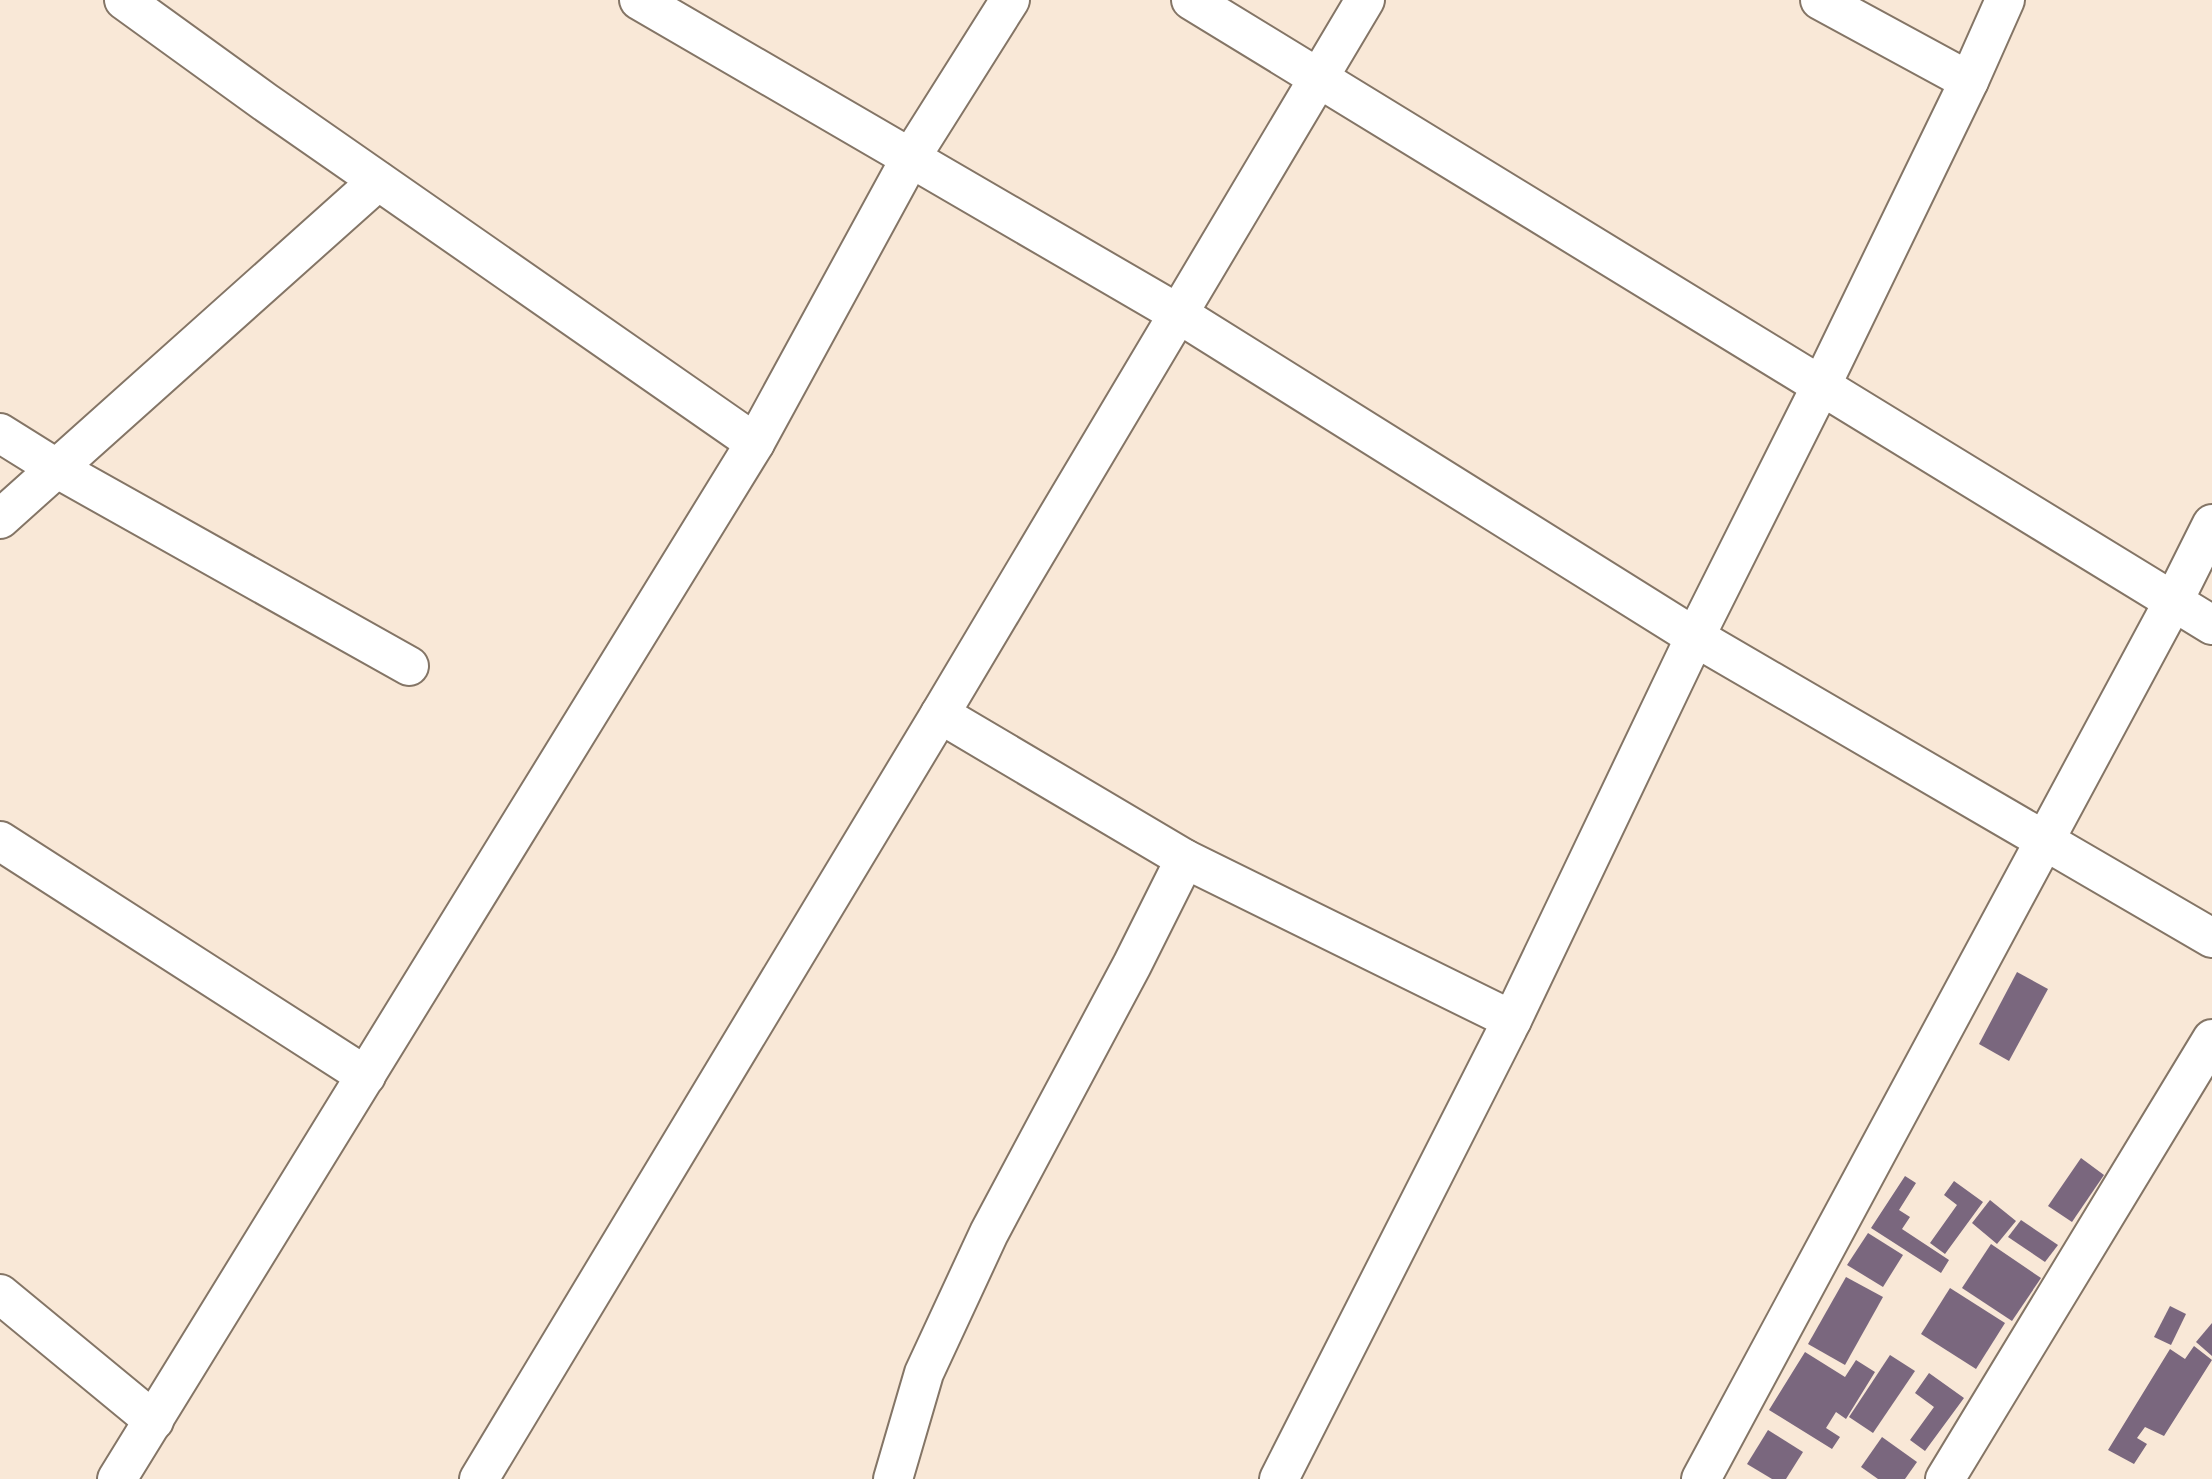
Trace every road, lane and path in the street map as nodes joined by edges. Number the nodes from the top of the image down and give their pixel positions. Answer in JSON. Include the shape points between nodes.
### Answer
{"nodes":[{"id":1,"x":124,"y":0,"type":"edge"},
{"id":2,"x":639,"y":0,"type":"edge"},
{"id":3,"x":1010,"y":0,"type":"edge"},
{"id":4,"x":1191,"y":0,"type":"edge"},
{"id":5,"x":1365,"y":0,"type":"edge"},
{"id":6,"x":1820,"y":0,"type":"edge"},
{"id":7,"x":2005,"y":0,"type":"edge"},
{"id":8,"x":1317,"y":78,"type":"junction"},
{"id":9,"x":1969,"y":81,"type":"junction"},
{"id":10,"x":911,"y":157,"type":"junction"},
{"id":11,"x":378,"y":181,"type":"junction"},
{"id":12,"x":1177,"y":313,"type":"junction"},
{"id":13,"x":1821,"y":386,"type":"junction"},
{"id":14,"x":0,"y":433,"type":"edge"},
{"id":15,"x":755,"y":443,"type":"junction"},
{"id":16,"x":56,"y":468,"type":"junction"},
{"id":17,"x":0,"y":519,"type":"edge"},
{"id":18,"x":2212,"y":524,"type":"edge"},
{"id":19,"x":2173,"y":601,"type":"junction"},
{"id":20,"x":2212,"y":625,"type":"edge"},
{"id":21,"x":1695,"y":637,"type":"junction"},
{"id":22,"x":409,"y":666,"type":"dead end"},
{"id":23,"x":940,"y":714,"type":"junction"},
{"id":24,"x":2045,"y":840,"type":"junction"},
{"id":25,"x":0,"y":841,"type":"edge"},
{"id":26,"x":1185,"y":859,"type":"junction"},
{"id":27,"x":2212,"y":937,"type":"edge"},
{"id":28,"x":1512,"y":1020,"type":"junction"},
{"id":29,"x":2212,"y":1039,"type":"edge"},
{"id":30,"x":366,"y":1076,"type":"junction"},
{"id":31,"x":0,"y":1294,"type":"edge"},
{"id":32,"x":153,"y":1421,"type":"junction"},
{"id":33,"x":117,"y":1479,"type":"edge"},
{"id":34,"x":479,"y":1479,"type":"edge"},
{"id":35,"x":893,"y":1479,"type":"edge"},
{"id":36,"x":1279,"y":1479,"type":"edge"},
{"id":37,"x":1701,"y":1479,"type":"edge"},
{"id":38,"x":1945,"y":1479,"type":"edge"}],
"edges":[{"from":1,"to":11,"type":"street"},
{"from":2,"to":10,"type":"street"},
{"from":3,"to":10,"type":"street"},
{"from":4,"to":8,"type":"street"},
{"from":5,"to":8,"type":"street"},
{"from":6,"to":9,"type":"street"},
{"from":7,"to":9,"type":"street"},
{"from":8,"to":12,"type":"street"},
{"from":8,"to":13,"type":"street"},
{"from":9,"to":13,"type":"street"},
{"from":10,"to":12,"type":"street"},
{"from":10,"to":15,"type":"street"},
{"from":11,"to":15,"type":"street"},
{"from":11,"to":16,"type":"street"},
{"from":12,"to":21,"type":"street"},
{"from":12,"to":23,"type":"street"},
{"from":13,"to":19,"type":"street"},
{"from":13,"to":21,"type":"street"},
{"from":14,"to":16,"type":"street"},
{"from":15,"to":30,"type":"street"},
{"from":16,"to":17,"type":"street"},
{"from":16,"to":22,"type":"street"},
{"from":18,"to":19,"type":"street"},
{"from":19,"to":20,"type":"street"},
{"from":19,"to":24,"type":"street"},
{"from":21,"to":24,"type":"street"},
{"from":21,"to":28,"type":"street"},
{"from":23,"to":26,"type":"street"},
{"from":23,"to":34,"type":"street"},
{"from":24,"to":27,"type":"street"},
{"from":24,"to":37,"type":"street"},
{"from":25,"to":30,"type":"street"},
{"from":26,"to":28,"type":"street"},
{"from":26,"to":35,"type":"street","via":[[989,1233],[924,1373]]},
{"from":28,"to":36,"type":"street"},
{"from":29,"to":38,"type":"street"},
{"from":30,"to":32,"type":"street"},
{"from":31,"to":32,"type":"street"},
{"from":32,"to":33,"type":"street"}]}
